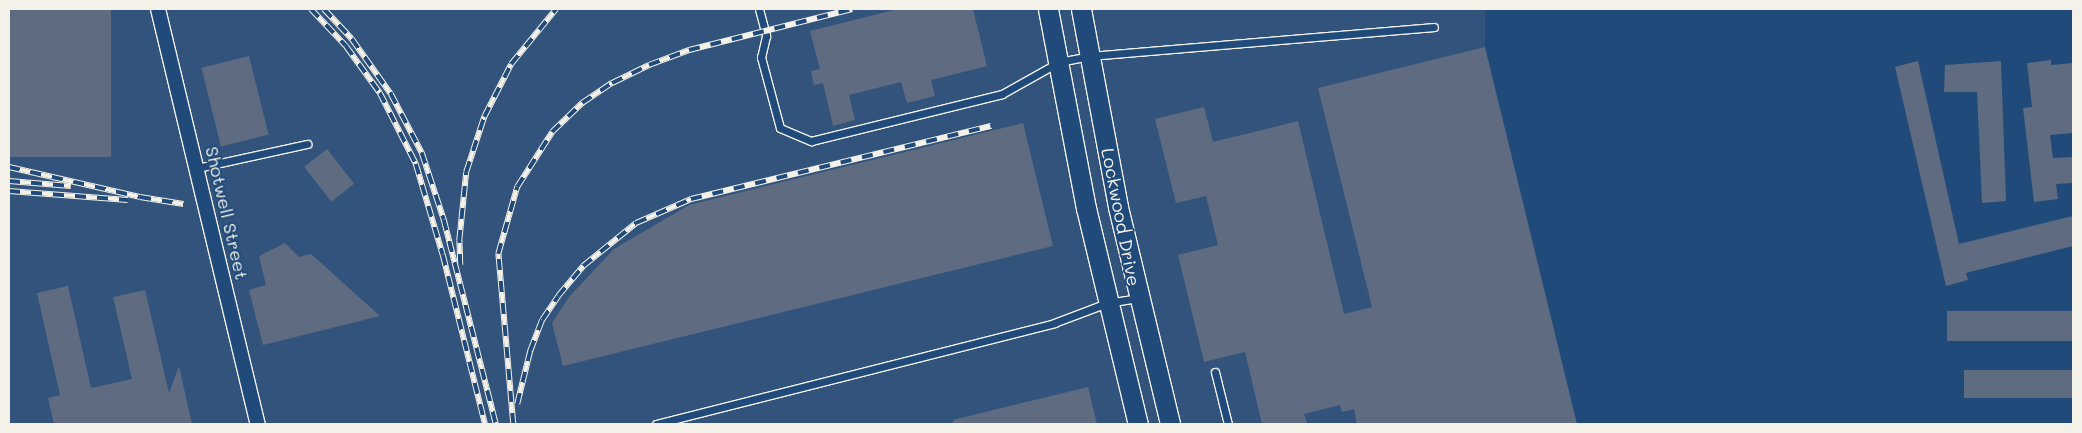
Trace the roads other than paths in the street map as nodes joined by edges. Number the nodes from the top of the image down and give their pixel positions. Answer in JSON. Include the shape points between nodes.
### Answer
{"nodes":[{"id":1,"x":759,"y":9,"type":"edge"},
{"id":2,"x":1048,"y":9,"type":"edge"},
{"id":3,"x":1081,"y":9,"type":"edge"},
{"id":4,"x":159,"y":10,"type":"edge"},
{"id":5,"x":1434,"y":27,"type":"dead end"},
{"id":6,"x":1090,"y":56,"type":"junction"},
{"id":7,"x":1059,"y":62,"type":"junction"},
{"id":8,"x":307,"y":144,"type":"dead end"},
{"id":9,"x":197,"y":168,"type":"junction"},
{"id":10,"x":1138,"y":298,"type":"junction"},
{"id":11,"x":1107,"y":304,"type":"junction"},
{"id":12,"x":1215,"y":372,"type":"dead end"},
{"id":13,"x":258,"y":424,"type":"edge"},
{"id":14,"x":656,"y":424,"type":"edge"},
{"id":15,"x":1138,"y":424,"type":"edge"},
{"id":16,"x":1170,"y":424,"type":"edge"},
{"id":17,"x":1228,"y":424,"type":"edge"}],
"edges":[{"from":1,"to":7,"type":"lane","via":[[766,36],[761,57],[780,128],[812,141],[1002,94]]},
{"from":2,"to":7,"type":"main road","name":"Lockwood Drive"},
{"from":3,"to":6,"type":"main road","name":"Lockwood Drive"},
{"from":4,"to":9,"type":"street","name":"Shotwell Street"},
{"from":5,"to":6,"type":"lane"},
{"from":6,"to":7,"type":"lane"},
{"from":6,"to":10,"type":"main road","name":"Lockwood Drive"},
{"from":7,"to":11,"type":"main road","name":"Lockwood Drive"},
{"from":8,"to":9,"type":"lane"},
{"from":9,"to":13,"type":"street","name":"Shotwell Street"},
{"from":10,"to":11,"type":"lane"},
{"from":10,"to":16,"type":"main road","name":"Lockwood Drive"},
{"from":11,"to":14,"type":"lane","via":[[1054,323]]},
{"from":11,"to":15,"type":"main road","name":"Lockwood Drive"},
{"from":12,"to":17,"type":"lane"}]}
